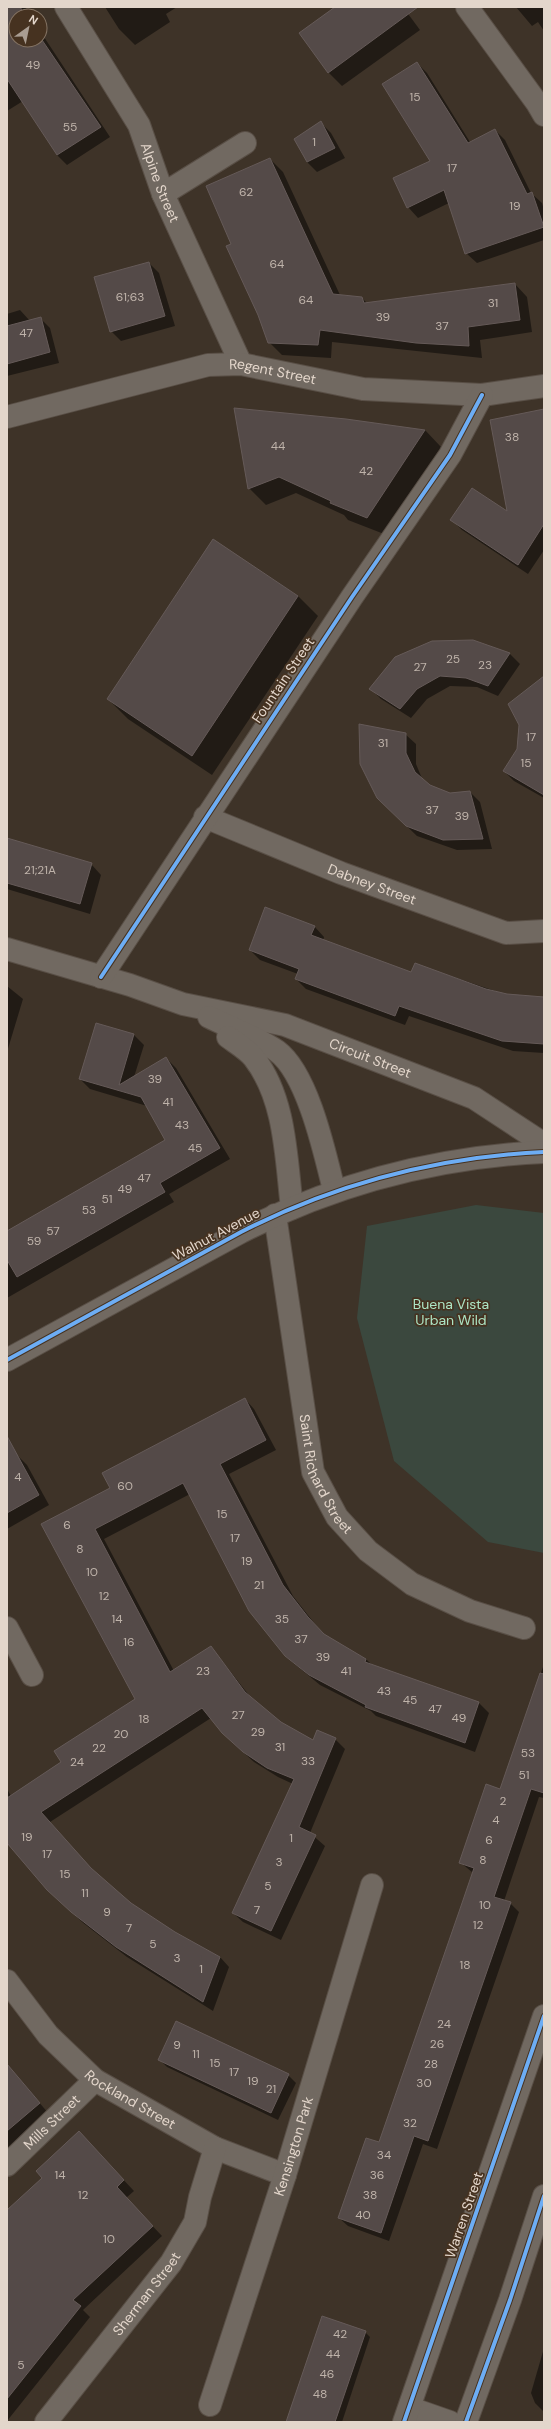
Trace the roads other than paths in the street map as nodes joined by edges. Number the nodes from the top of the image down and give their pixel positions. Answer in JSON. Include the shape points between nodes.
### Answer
{"nodes":[{"id":1,"x":66,"y":7,"type":"edge"},
{"id":2,"x":467,"y":7,"type":"edge"},
{"id":3,"x":544,"y":115,"type":"edge"},
{"id":4,"x":245,"y":143,"type":"dead end"},
{"id":5,"x":162,"y":194,"type":"junction"},
{"id":6,"x":241,"y":364,"type":"junction"},
{"id":7,"x":544,"y":386,"type":"edge"},
{"id":8,"x":482,"y":395,"type":"junction"},
{"id":9,"x":7,"y":417,"type":"edge"},
{"id":10,"x":205,"y":817,"type":"junction"},
{"id":11,"x":544,"y":931,"type":"edge"},
{"id":12,"x":7,"y":949,"type":"edge"},
{"id":13,"x":101,"y":977,"type":"junction"},
{"id":14,"x":184,"y":1004,"type":"junction"},
{"id":15,"x":544,"y":1144,"type":"edge"},
{"id":16,"x":544,"y":1152,"type":"edge"},
{"id":17,"x":334,"y":1190,"type":"junction"},
{"id":18,"x":284,"y":1212,"type":"junction"},
{"id":19,"x":7,"y":1360,"type":"edge"},
{"id":20,"x":7,"y":1628,"type":"edge"},
{"id":21,"x":524,"y":1628,"type":"dead end"},
{"id":22,"x":32,"y":1675,"type":"dead end"},
{"id":23,"x":372,"y":1885,"type":"dead end"},
{"id":24,"x":7,"y":1981,"type":"edge"},
{"id":25,"x":544,"y":2016,"type":"edge"},
{"id":26,"x":95,"y":2080,"type":"junction"},
{"id":27,"x":215,"y":2148,"type":"junction"},
{"id":28,"x":7,"y":2165,"type":"edge"},
{"id":29,"x":286,"y":2175,"type":"junction"},
{"id":30,"x":544,"y":2196,"type":"edge"},
{"id":31,"x":210,"y":2405,"type":"dead end"},
{"id":32,"x":407,"y":2415,"type":"edge"},
{"id":33,"x":46,"y":2422,"type":"edge"},
{"id":34,"x":450,"y":2422,"type":"edge"},
{"id":35,"x":466,"y":2422,"type":"edge"}],
"edges":[{"from":1,"to":5,"type":"street","name":"Alpine Street","via":[[139,126]]},
{"from":2,"to":3,"type":"street","via":[[538,103]]},
{"from":4,"to":5,"type":"street"},
{"from":5,"to":6,"type":"street","name":"Alpine Street"},
{"from":6,"to":8,"type":"street","name":"Regent Street","via":[[363,389]]},
{"from":6,"to":9,"type":"street","name":"Regent Street","via":[[208,365]]},
{"from":7,"to":8,"type":"street","name":"Regent Street"},
{"from":8,"to":10,"type":"street","name":"Fountain Street","via":[[450,455]]},
{"from":10,"to":11,"type":"street","name":"Dabney Street","via":[[341,873],[506,933]]},
{"from":10,"to":13,"type":"street","name":"Fountain Street"},
{"from":12,"to":13,"type":"street","name":"Circuit Street"},
{"from":13,"to":14,"type":"street","name":"Circuit Street"},
{"from":14,"to":15,"type":"street","name":"Circuit Street","via":[[285,1025],[474,1098]]},
{"from":14,"to":17,"type":"street","name":"Circuit Street","via":[[278,1051],[296,1075],[310,1104]]},
{"from":14,"to":18,"type":"street","name":"Circuit Street","via":[[254,1057],[271,1086],[281,1126]]},
{"from":16,"to":17,"type":"street","name":"Walnut Avenue","via":[[422,1166]]},
{"from":17,"to":18,"type":"street","name":"Walnut Avenue"},
{"from":18,"to":19,"type":"street","name":"Walnut Avenue"},
{"from":18,"to":21,"type":"street","name":"Saint Richard Street","via":[[313,1472],[337,1517],[368,1551],[412,1584],[470,1611]]},
{"from":20,"to":22,"type":"street"},
{"from":23,"to":29,"type":"street","name":"Kensington Park"},
{"from":24,"to":26,"type":"street","name":"Rockland Street","via":[[48,2035]]},
{"from":25,"to":32,"type":"street","name":"Warren Street"},
{"from":26,"to":27,"type":"street","name":"Rockland Street"},
{"from":26,"to":28,"type":"street","name":"Mills Street"},
{"from":27,"to":29,"type":"street","name":"Rockland Street"},
{"from":27,"to":33,"type":"street","name":"Sherman Street","via":[[195,2222],[171,2263]]},
{"from":29,"to":31,"type":"street","name":"Kensington Park"},
{"from":30,"to":35,"type":"street"},
{"from":32,"to":34,"type":"street"}]}
